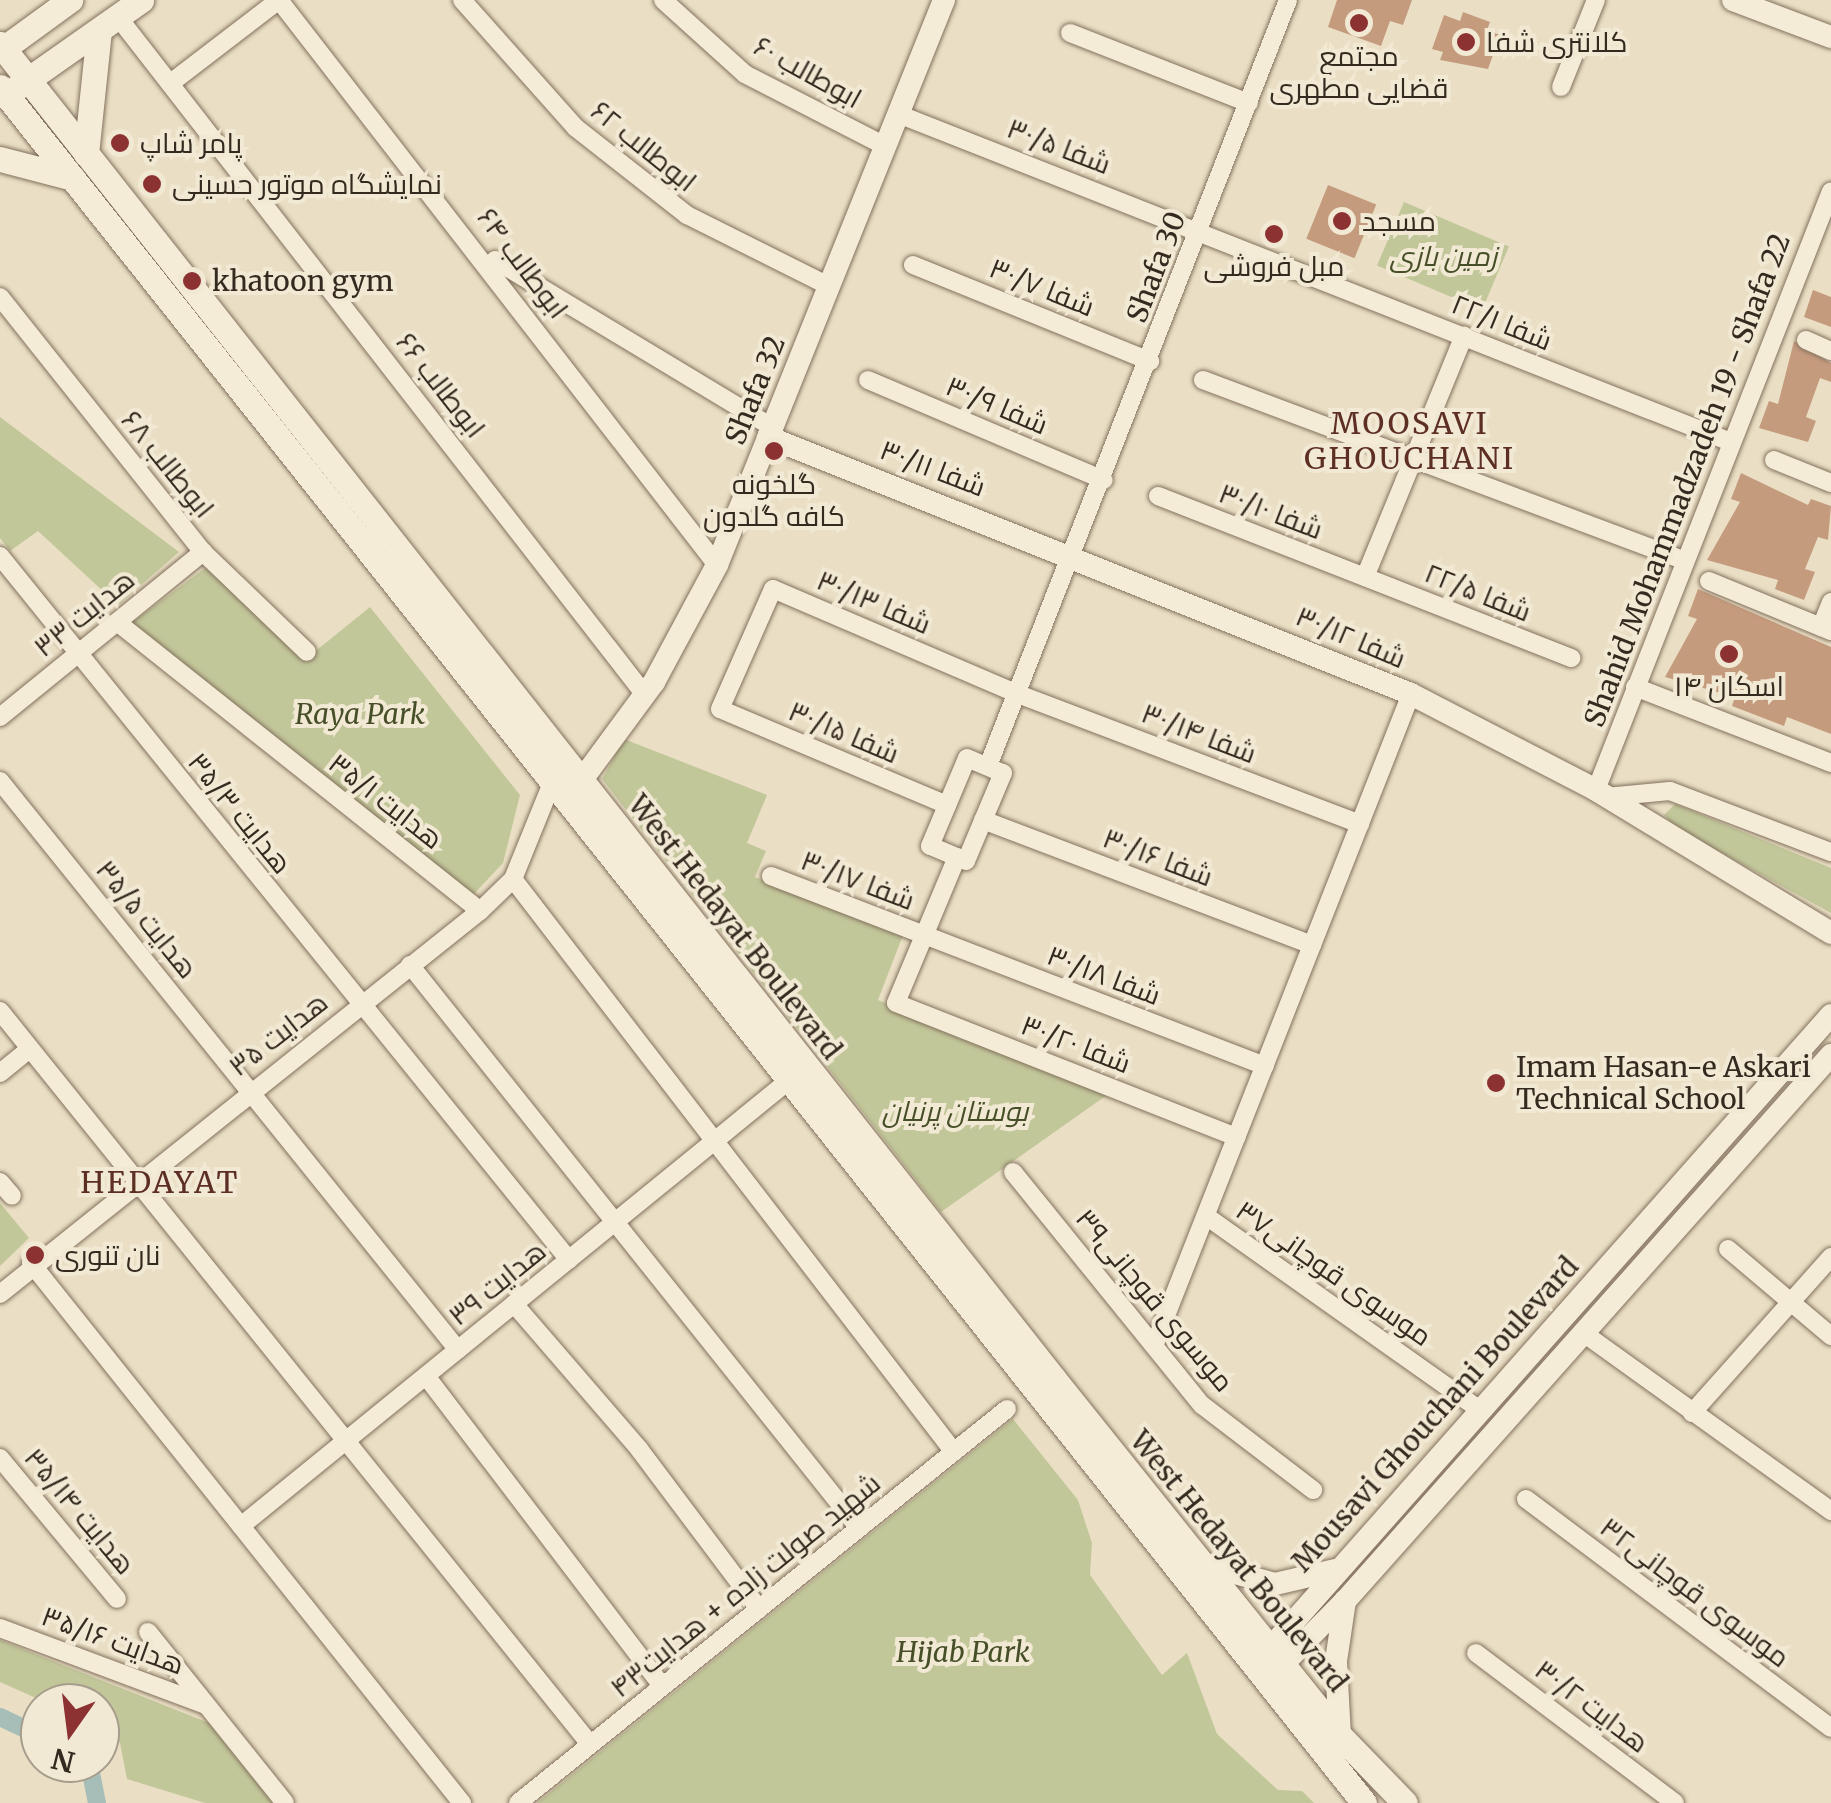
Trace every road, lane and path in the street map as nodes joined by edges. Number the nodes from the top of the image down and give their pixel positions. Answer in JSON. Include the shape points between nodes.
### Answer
{"nodes":[{"id":1,"x":141,"y":0,"type":"edge"},
{"id":2,"x":279,"y":0,"type":"edge"},
{"id":3,"x":462,"y":0,"type":"edge"},
{"id":4,"x":663,"y":0,"type":"edge"},
{"id":5,"x":1288,"y":0,"type":"edge"},
{"id":6,"x":1596,"y":0,"type":"edge"},
{"id":7,"x":1733,"y":0,"type":"edge"},
{"id":8,"x":58,"y":1,"type":"edge"},
{"id":9,"x":937,"y":2,"type":"edge"},
{"id":10,"x":108,"y":24,"type":"junction"},
{"id":11,"x":1070,"y":32,"type":"dead end"},
{"id":12,"x":1831,"y":38,"type":"edge"},
{"id":13,"x":1,"y":48,"type":"edge"},
{"id":14,"x":28,"y":80,"type":"junction"},
{"id":15,"x":172,"y":82,"type":"junction"},
{"id":16,"x":1562,"y":88,"type":"dead end"},
{"id":17,"x":2,"y":94,"type":"edge"},
{"id":18,"x":1248,"y":104,"type":"junction"},
{"id":19,"x":898,"y":114,"type":"junction"},
{"id":20,"x":885,"y":146,"type":"junction"},
{"id":21,"x":86,"y":154,"type":"junction"},
{"id":22,"x":0,"y":159,"type":"edge"},
{"id":23,"x":74,"y":178,"type":"junction"},
{"id":24,"x":1831,"y":191,"type":"edge"},
{"id":25,"x":1200,"y":230,"type":"junction"},
{"id":26,"x":478,"y":248,"type":"junction"},
{"id":27,"x":913,"y":265,"type":"dead end"},
{"id":28,"x":829,"y":286,"type":"junction"},
{"id":29,"x":0,"y":296,"type":"edge"},
{"id":30,"x":1464,"y":336,"type":"junction"},
{"id":31,"x":1806,"y":340,"type":"dead end"},
{"id":32,"x":1831,"y":350,"type":"edge"},
{"id":33,"x":1150,"y":361,"type":"junction"},
{"id":34,"x":868,"y":380,"type":"dead end"},
{"id":35,"x":1203,"y":380,"type":"dead end"},
{"id":36,"x":770,"y":432,"type":"junction"},
{"id":37,"x":1728,"y":441,"type":"junction"},
{"id":38,"x":1413,"y":459,"type":"junction"},
{"id":39,"x":1774,"y":460,"type":"dead end"},
{"id":40,"x":1831,"y":461,"type":"edge"},
{"id":41,"x":1104,"y":480,"type":"junction"},
{"id":42,"x":1827,"y":481,"type":"edge"},
{"id":43,"x":1158,"y":496,"type":"dead end"},
{"id":44,"x":204,"y":552,"type":"junction"},
{"id":45,"x":1076,"y":554,"type":"junction"},
{"id":46,"x":0,"y":556,"type":"edge"},
{"id":47,"x":1683,"y":560,"type":"junction"},
{"id":48,"x":717,"y":565,"type":"junction"},
{"id":49,"x":1364,"y":577,"type":"junction"},
{"id":50,"x":1710,"y":582,"type":"dead end"},
{"id":51,"x":434,"y":597,"type":"junction"},
{"id":52,"x":1831,"y":602,"type":"edge"},
{"id":53,"x":413,"y":613,"type":"junction"},
{"id":54,"x":117,"y":622,"type":"junction"},
{"id":55,"x":1826,"y":629,"type":"edge"},
{"id":56,"x":308,"y":652,"type":"dead end"},
{"id":57,"x":78,"y":654,"type":"junction"},
{"id":58,"x":1570,"y":658,"type":"dead end"},
{"id":59,"x":1635,"y":687,"type":"junction"},
{"id":60,"x":645,"y":694,"type":"junction"},
{"id":61,"x":1018,"y":694,"type":"junction"},
{"id":62,"x":1411,"y":694,"type":"junction"},
{"id":63,"x":720,"y":710,"type":"joint"},
{"id":64,"x":0,"y":717,"type":"edge"},
{"id":65,"x":1831,"y":763,"type":"edge"},
{"id":66,"x":988,"y":766,"type":"junction"},
{"id":67,"x":581,"y":781,"type":"junction"},
{"id":68,"x":0,"y":782,"type":"edge"},
{"id":69,"x":550,"y":788,"type":"junction"},
{"id":70,"x":1601,"y":794,"type":"junction"},
{"id":71,"x":947,"y":804,"type":"junction"},
{"id":72,"x":984,"y":820,"type":"junction"},
{"id":73,"x":1360,"y":824,"type":"junction"},
{"id":74,"x":1831,"y":852,"type":"edge"},
{"id":75,"x":956,"y":857,"type":"junction"},
{"id":76,"x":771,"y":876,"type":"dead end"},
{"id":77,"x":513,"y":878,"type":"junction"},
{"id":78,"x":480,"y":911,"type":"junction"},
{"id":79,"x":1831,"y":934,"type":"edge"},
{"id":80,"x":924,"y":935,"type":"junction"},
{"id":81,"x":1312,"y":945,"type":"junction"},
{"id":82,"x":410,"y":966,"type":"junction"},
{"id":83,"x":360,"y":1006,"type":"junction"},
{"id":84,"x":0,"y":1011,"type":"edge"},
{"id":85,"x":1831,"y":1015,"type":"edge"},
{"id":86,"x":30,"y":1049,"type":"junction"},
{"id":87,"x":1831,"y":1054,"type":"edge"},
{"id":88,"x":1265,"y":1066,"type":"junction"},
{"id":89,"x":0,"y":1073,"type":"edge"},
{"id":90,"x":786,"y":1082,"type":"junction"},
{"id":91,"x":250,"y":1091,"type":"junction"},
{"id":92,"x":1237,"y":1137,"type":"junction"},
{"id":93,"x":713,"y":1142,"type":"junction"},
{"id":94,"x":1012,"y":1172,"type":"dead end"},
{"id":95,"x":135,"y":1182,"type":"junction"},
{"id":96,"x":1206,"y":1216,"type":"junction"},
{"id":97,"x":618,"y":1220,"type":"junction"},
{"id":98,"x":918,"y":1227,"type":"junction"},
{"id":99,"x":1728,"y":1249,"type":"dead end"},
{"id":100,"x":1831,"y":1257,"type":"edge"},
{"id":101,"x":568,"y":1260,"type":"junction"},
{"id":102,"x":31,"y":1263,"type":"junction"},
{"id":103,"x":0,"y":1294,"type":"edge"},
{"id":104,"x":514,"y":1304,"type":"junction"},
{"id":105,"x":1788,"y":1305,"type":"junction"},
{"id":106,"x":1582,"y":1332,"type":"junction"},
{"id":107,"x":1831,"y":1336,"type":"edge"},
{"id":108,"x":1154,"y":1346,"type":"junction"},
{"id":109,"x":458,"y":1350,"type":"junction"},
{"id":110,"x":426,"y":1376,"type":"junction"},
{"id":111,"x":1006,"y":1410,"type":"dead end"},
{"id":112,"x":1479,"y":1410,"type":"junction"},
{"id":113,"x":1692,"y":1413,"type":"junction"},
{"id":114,"x":344,"y":1442,"type":"junction"},
{"id":115,"x":954,"y":1452,"type":"junction"},
{"id":116,"x":0,"y":1458,"type":"edge"},
{"id":117,"x":1313,"y":1490,"type":"dead end"},
{"id":118,"x":1526,"y":1499,"type":"dead end"},
{"id":119,"x":1831,"y":1511,"type":"edge"},
{"id":120,"x":241,"y":1526,"type":"junction"},
{"id":121,"x":859,"y":1528,"type":"junction"},
{"id":122,"x":1202,"y":1564,"type":"junction"},
{"id":123,"x":1338,"y":1568,"type":"junction"},
{"id":124,"x":117,"y":1599,"type":"dead end"},
{"id":125,"x":1345,"y":1602,"type":"junction"},
{"id":126,"x":759,"y":1609,"type":"junction"},
{"id":127,"x":0,"y":1628,"type":"edge"},
{"id":128,"x":148,"y":1632,"type":"dead end"},
{"id":129,"x":1476,"y":1653,"type":"dead end"},
{"id":130,"x":1277,"y":1654,"type":"junction"},
{"id":131,"x":1254,"y":1670,"type":"junction"},
{"id":132,"x":662,"y":1686,"type":"junction"},
{"id":133,"x":206,"y":1705,"type":"junction"},
{"id":134,"x":1831,"y":1728,"type":"edge"},
{"id":135,"x":1340,"y":1736,"type":"junction"},
{"id":136,"x":590,"y":1744,"type":"junction"},
{"id":137,"x":285,"y":1803,"type":"edge"},
{"id":138,"x":462,"y":1803,"type":"edge"},
{"id":139,"x":518,"y":1803,"type":"edge"},
{"id":140,"x":1364,"y":1803,"type":"edge"},
{"id":141,"x":1405,"y":1803,"type":"edge"},
{"id":142,"x":1675,"y":1803,"type":"edge"}],
"edges":[{"from":1,"to":10,"type":"main road"},
{"from":2,"to":15,"type":"street"},
{"from":2,"to":26,"type":"street","name":"ابوطالب ۶۴"},
{"from":3,"to":28,"type":"street","name":"ابوطالب ۶۲","via":[[576,128],[687,215]]},
{"from":4,"to":20,"type":"street","name":"ابوطالب ۶۰","via":[[745,74]]},
{"from":5,"to":18,"type":"street","name":"Shafa 30"},
{"from":6,"to":16,"type":"street"},
{"from":7,"to":12,"type":"street"},
{"from":8,"to":13,"type":"main road"},
{"from":9,"to":19,"type":"street","name":"Shafa 32"},
{"from":10,"to":14,"type":"main road"},
{"from":10,"to":15,"type":"street","name":"ابوطالب ۶۶"},
{"from":10,"to":21,"type":"main road"},
{"from":11,"to":18,"type":"street"},
{"from":13,"to":14,"type":"main road","name":"West Hedayat Boulevard"},
{"from":14,"to":17,"type":"main road"},
{"from":14,"to":21,"type":"main road","name":"West Hedayat Boulevard"},
{"from":15,"to":60,"type":"street","name":"ابوطالب ۶۶"},
{"from":17,"to":23,"type":"main road","name":"West Hedayat Boulevard"},
{"from":18,"to":25,"type":"street","name":"Shafa 30"},
{"from":19,"to":20,"type":"street","name":"Shafa 32"},
{"from":19,"to":25,"type":"street","name":"۳۰/۵ شفا"},
{"from":20,"to":28,"type":"street","name":"Shafa 32"},
{"from":21,"to":51,"type":"main road","name":"West Hedayat Boulevard"},
{"from":22,"to":23,"type":"main road"},
{"from":23,"to":53,"type":"main road","name":"West Hedayat Boulevard"},
{"from":24,"to":37,"type":"street","name":"Shahid Mohammadzadeh 19 - Shafa 22"},
{"from":25,"to":30,"type":"street","name":"۲۲/۱ شفا"},
{"from":25,"to":33,"type":"street","name":"Shafa 30"},
{"from":26,"to":36,"type":"street","via":[[539,293]]},
{"from":26,"to":48,"type":"street","name":"ابوطالب ۶۴"},
{"from":27,"to":33,"type":"street","name":"۳۰/۷ شفا"},
{"from":28,"to":36,"type":"street","name":"Shafa 32"},
{"from":29,"to":44,"type":"street","name":"ابوطالب ۶۸"},
{"from":30,"to":37,"type":"street","name":"۲۲/۱ شفا"},
{"from":30,"to":38,"type":"street"},
{"from":31,"to":32,"type":"street"},
{"from":33,"to":41,"type":"street","name":"Shafa 30"},
{"from":34,"to":41,"type":"street","name":"۳۰/۹ شفا"},
{"from":35,"to":38,"type":"street"},
{"from":36,"to":45,"type":"street","name":"شفا ۳۰/۱۱"},
{"from":36,"to":48,"type":"street","name":"Shafa 32"},
{"from":37,"to":47,"type":"street","name":"Shahid Mohammadzadeh 19 - Shafa 22"},
{"from":38,"to":47,"type":"street"},
{"from":38,"to":49,"type":"street"},
{"from":39,"to":42,"type":"street"},
{"from":40,"to":42,"type":"street"},
{"from":41,"to":45,"type":"street","name":"Shafa 30"},
{"from":43,"to":49,"type":"street","name":"شفا ۳۰/۱۰"},
{"from":44,"to":54,"type":"street","name":"هدایت ۳۳"},
{"from":44,"to":56,"type":"street","name":"ابوطالب ۶۸"},
{"from":45,"to":61,"type":"street","name":"Shafa 30"},
{"from":45,"to":62,"type":"street","name":"شفا ۳۰/۱۲"},
{"from":46,"to":57,"type":"street","name":"هدایت ۳۵/۳"},
{"from":47,"to":59,"type":"street","name":"Shahid Mohammadzadeh 19 - Shafa 22"},
{"from":48,"to":60,"type":"street","name":"Shafa 32"},
{"from":49,"to":58,"type":"street","name":"شفا ۲۲/۵"},
{"from":50,"to":55,"type":"street"},
{"from":51,"to":53,"type":"main road"},
{"from":51,"to":67,"type":"main road","name":"West Hedayat Boulevard"},
{"from":52,"to":55,"type":"street"},
{"from":53,"to":69,"type":"main road","name":"West Hedayat Boulevard"},
{"from":54,"to":57,"type":"street","name":"هدایت ۳۳"},
{"from":54,"to":78,"type":"street","name":"هدایت ۳۵/۱"},
{"from":57,"to":64,"type":"street","name":"هدایت ۳۳"},
{"from":57,"to":83,"type":"street","name":"هدایت ۳۵/۳"},
{"from":59,"to":65,"type":"street"},
{"from":59,"to":70,"type":"street","name":"Shahid Mohammadzadeh 19 - Shafa 22"},
{"from":60,"to":67,"type":"street","name":"Shafa 32"},
{"from":61,"to":63,"type":"street","name":"شفا ۳۰/۱۳","via":[[774,590]]},
{"from":61,"to":66,"type":"street","name":"Shafa 30"},
{"from":61,"to":73,"type":"street","name":"شفا ۳۰/۱۴"},
{"from":62,"to":70,"type":"street","name":"شفا ۳۰/۱۲"},
{"from":62,"to":73,"type":"street"},
{"from":63,"to":71,"type":"street","name":"شفا ۳۰/۱۵"},
{"from":66,"to":71,"type":"street","via":[[967,758]]},
{"from":66,"to":72,"type":"street","via":[[1003,773]]},
{"from":67,"to":98,"type":"main road","name":"West Hedayat Boulevard"},
{"from":68,"to":91,"type":"street","name":"هدایت ۳۵/۵"},
{"from":69,"to":77,"type":"street","name":"هدایت ۳۵"},
{"from":69,"to":90,"type":"main road","name":"West Hedayat Boulevard"},
{"from":70,"to":74,"type":"street","via":[[1670,790]]},
{"from":70,"to":79,"type":"street","name":"شفا ۳۰/۱۲"},
{"from":71,"to":75,"type":"street","via":[[930,846]]},
{"from":72,"to":75,"type":"street","via":[[966,861]]},
{"from":72,"to":81,"type":"street","name":"شفا ۳۰/۱۶"},
{"from":73,"to":81,"type":"street"},
{"from":75,"to":80,"type":"street"},
{"from":76,"to":80,"type":"street","name":"شفا ۳۰/۱۷"},
{"from":77,"to":78,"type":"street","name":"هدایت ۳۵"},
{"from":77,"to":93,"type":"street"},
{"from":78,"to":82,"type":"street","name":"هدایت ۳۵"},
{"from":80,"to":88,"type":"street","name":"شفا ۳۰/۱۸"},
{"from":80,"to":92,"type":"street","name":"شفا ۳۰/۲۰","via":[[896,1003]]},
{"from":81,"to":88,"type":"street"},
{"from":82,"to":83,"type":"street","name":"هدایت ۳۵"},
{"from":82,"to":97,"type":"street"},
{"from":83,"to":91,"type":"street","name":"هدایت ۳۵"},
{"from":83,"to":101,"type":"street","name":"هدایت ۳۵/۳"},
{"from":84,"to":86,"type":"street"},
{"from":85,"to":112,"type":"street","name":"Mousavi Ghouchani Boulevard"},
{"from":86,"to":89,"type":"street"},
{"from":86,"to":95,"type":"street"},
{"from":87,"to":106,"type":"street","name":"Mousavi Ghouchani Boulevard"},
{"from":88,"to":92,"type":"street"},
{"from":90,"to":93,"type":"street","name":"هدایت ۳۹"},
{"from":90,"to":98,"type":"main road","name":"West Hedayat Boulevard"},
{"from":91,"to":95,"type":"street","name":"هدایت ۳۵"},
{"from":91,"to":109,"type":"street","name":"هدایت ۳۵/۵"},
{"from":92,"to":96,"type":"street"},
{"from":93,"to":97,"type":"street","name":"هدایت ۳۹"},
{"from":93,"to":115,"type":"street"},
{"from":94,"to":108,"type":"street","name":"موسوی قوچانی۳۹"},
{"from":95,"to":102,"type":"street","name":"هدایت ۳۵"},
{"from":95,"to":114,"type":"street"},
{"from":96,"to":108,"type":"street"},
{"from":96,"to":112,"type":"street","name":"موسوی قوچانی۳۷"},
{"from":97,"to":101,"type":"street","name":"هدایت ۳۹"},
{"from":97,"to":121,"type":"street"},
{"from":98,"to":122,"type":"main road","name":"West Hedayat Boulevard"},
{"from":98,"to":131,"type":"main road","name":"West Hedayat Boulevard"},
{"from":99,"to":105,"type":"street"},
{"from":100,"to":105,"type":"street"},
{"from":101,"to":104,"type":"street","name":"هدایت ۳۹"},
{"from":102,"to":103,"type":"street","name":"هدایت ۳۵"},
{"from":102,"to":120,"type":"street"},
{"from":104,"to":109,"type":"street","name":"هدایت ۳۹"},
{"from":104,"to":126,"type":"street","via":[[639,1449]]},
{"from":105,"to":107,"type":"street"},
{"from":105,"to":113,"type":"street"},
{"from":106,"to":113,"type":"street"},
{"from":106,"to":125,"type":"street","name":"Mousavi Ghouchani Boulevard"},
{"from":108,"to":117,"type":"street","name":"موسوی قوچانی۳۹","via":[[1202,1405]]},
{"from":109,"to":110,"type":"street","name":"هدایت ۳۹"},
{"from":110,"to":114,"type":"street","name":"هدایت ۳۹"},
{"from":110,"to":132,"type":"street"},
{"from":111,"to":115,"type":"street","name":"شهید صولت زاده + هدایت۴۳"},
{"from":112,"to":123,"type":"street","name":"Mousavi Ghouchani Boulevard"},
{"from":113,"to":119,"type":"street"},
{"from":114,"to":120,"type":"street","name":"هدایت ۳۹"},
{"from":114,"to":136,"type":"street"},
{"from":115,"to":121,"type":"street","name":"شهید صولت زاده + هدایت۴۳"},
{"from":116,"to":124,"type":"street","name":"هدایت ۳۵/۱۴"},
{"from":118,"to":134,"type":"street","name":"موسوی قوچانی۳۲"},
{"from":120,"to":138,"type":"street"},
{"from":121,"to":126,"type":"street","name":"شهید صولت زاده + هدایت۴۳"},
{"from":122,"to":123,"type":"street","via":[[1275,1584]]},
{"from":122,"to":130,"type":"main road","name":"West Hedayat Boulevard"},
{"from":123,"to":130,"type":"street","name":"Mousavi Ghouchani Boulevard"},
{"from":125,"to":130,"type":"street","name":"Mousavi Ghouchani Boulevard"},
{"from":125,"to":135,"type":"street","via":[[1336,1661]]},
{"from":126,"to":132,"type":"street","name":"شهید صولت زاده + هدایت۴۳"},
{"from":127,"to":133,"type":"street","name":"هدایت ۳۵/۱۶"},
{"from":128,"to":133,"type":"street"},
{"from":129,"to":142,"type":"street","name":"هدایت ۳۰/۲"},
{"from":130,"to":131,"type":"street"},
{"from":130,"to":135,"type":"main road","name":"West Hedayat Boulevard"},
{"from":131,"to":140,"type":"main road","name":"West Hedayat Boulevard"},
{"from":132,"to":136,"type":"street","name":"شهید صولت زاده + هدایت۴۳"},
{"from":133,"to":137,"type":"street"},
{"from":135,"to":141,"type":"main road","name":"West Hedayat Boulevard"},
{"from":136,"to":139,"type":"street","name":"شهید صولت زاده + هدایت۴۳"}]}
